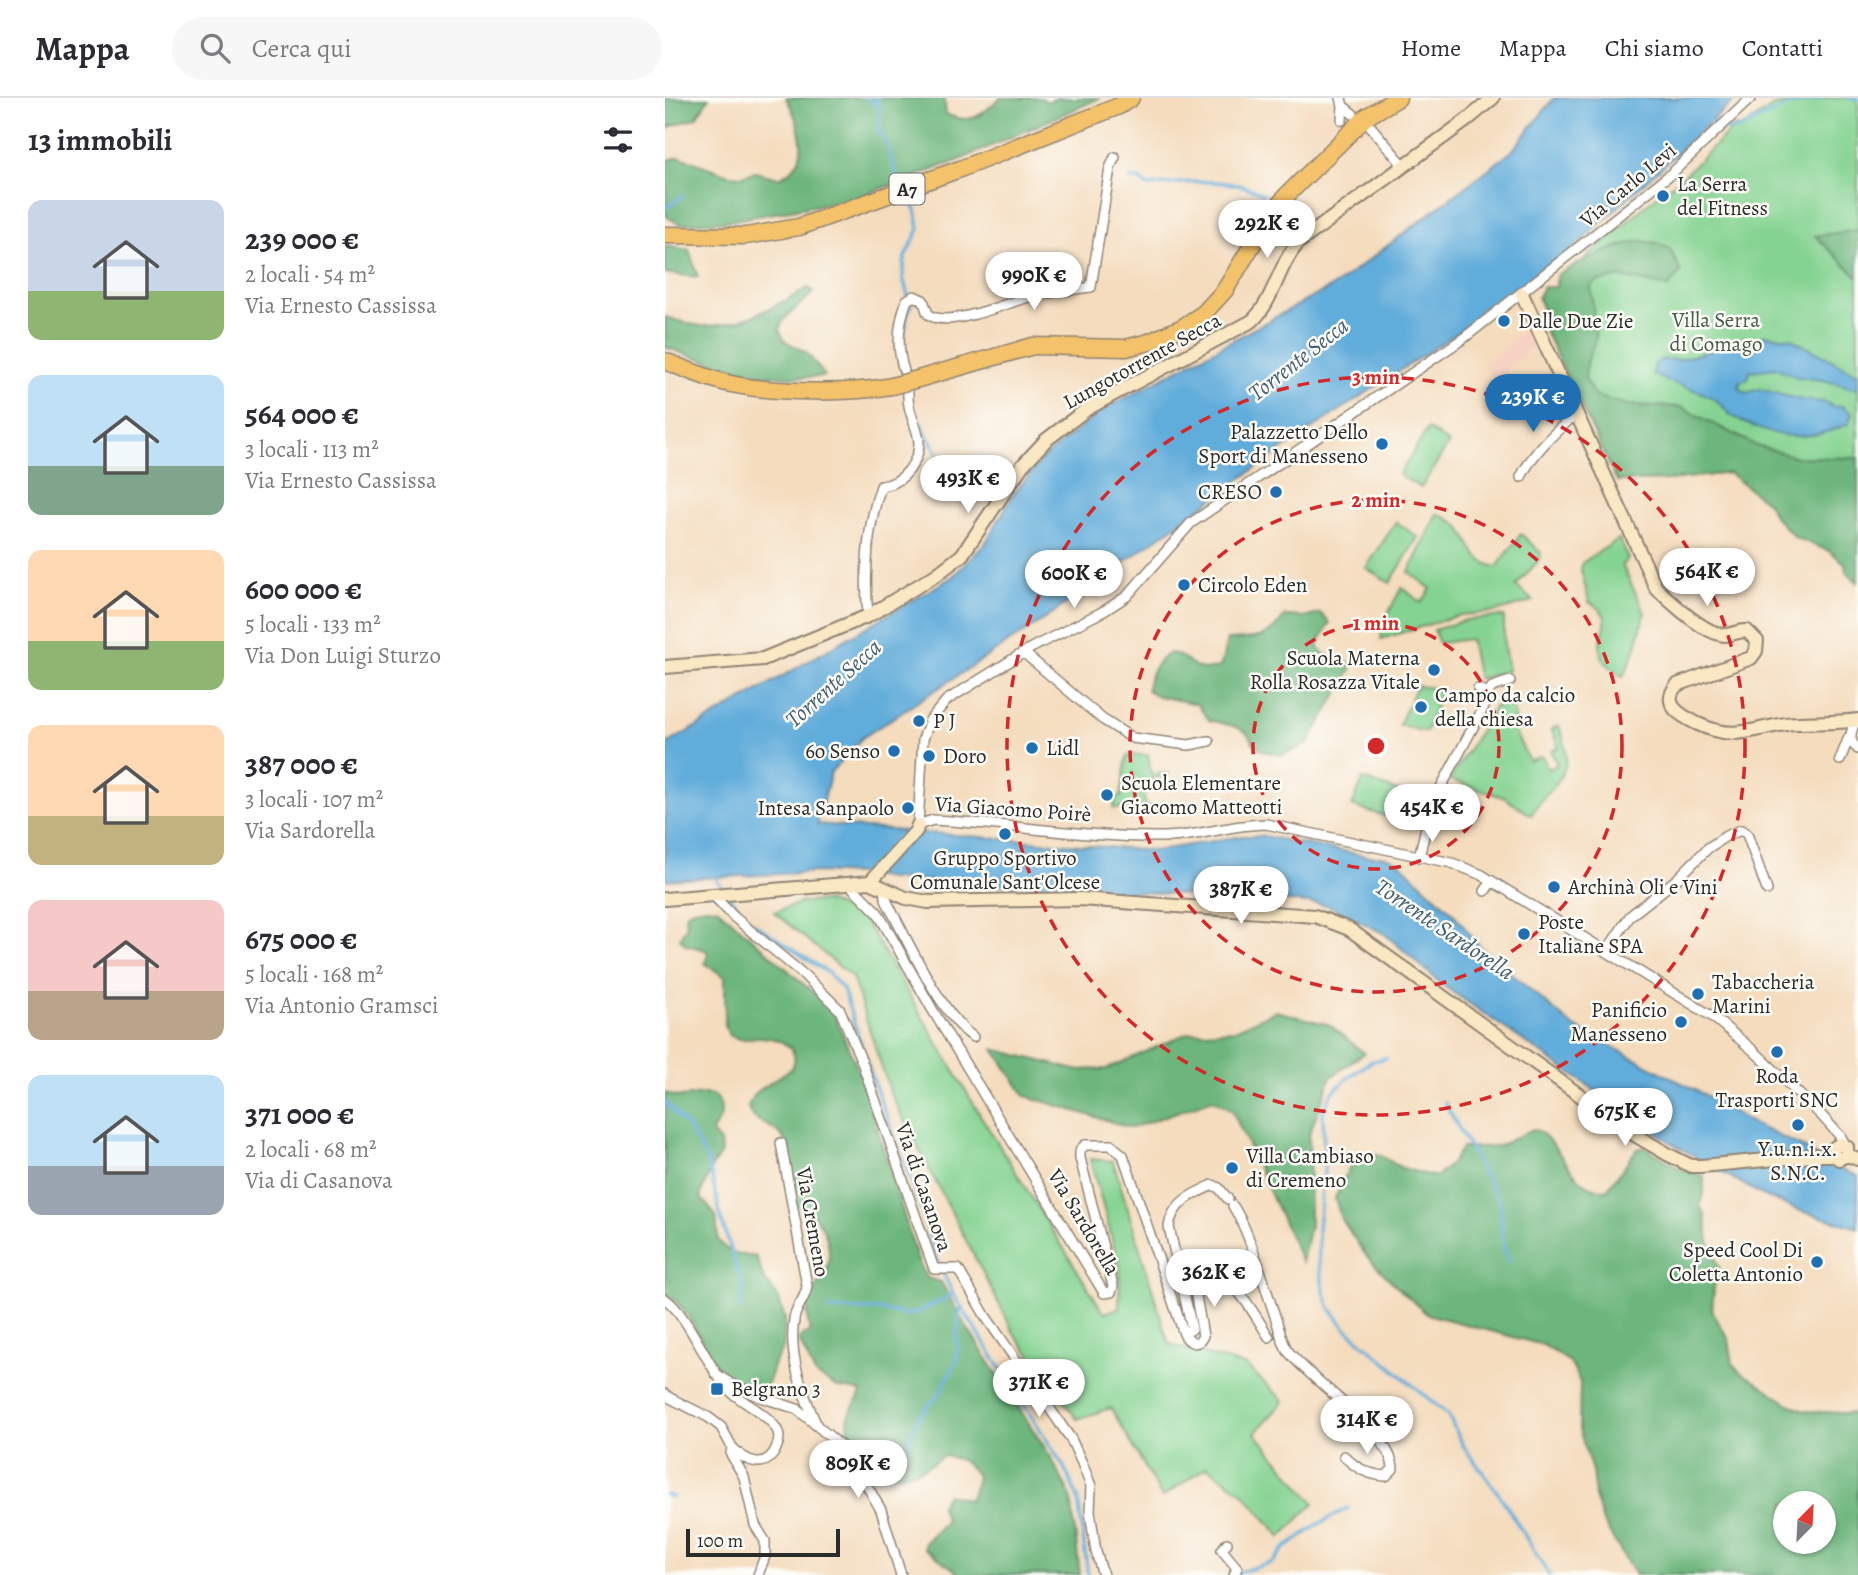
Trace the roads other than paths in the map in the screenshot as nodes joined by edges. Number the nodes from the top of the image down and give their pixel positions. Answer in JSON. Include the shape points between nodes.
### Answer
{"nodes":[{"id":1,"x":1131,"y":98,"type":"edge"},
{"id":2,"x":1398,"y":98,"type":"edge"},
{"id":3,"x":1493,"y":98,"type":"edge"},
{"id":4,"x":1751,"y":98,"type":"edge"},
{"id":5,"x":1342,"y":102,"type":"edge"},
{"id":6,"x":1353,"y":114,"type":"dead end"},
{"id":7,"x":1342,"y":120,"type":"dead end"},
{"id":8,"x":1371,"y":127,"type":"dead end"},
{"id":9,"x":1115,"y":157,"type":"dead end"},
{"id":10,"x":1404,"y":166,"type":"junction"},
{"id":11,"x":668,"y":235,"type":"edge"},
{"id":12,"x":1522,"y":294,"type":"junction"},
{"id":13,"x":665,"y":361,"type":"edge"},
{"id":14,"x":906,"y":382,"type":"junction"},
{"id":15,"x":1576,"y":415,"type":"junction"},
{"id":16,"x":1521,"y":477,"type":"dead end"},
{"id":17,"x":868,"y":616,"type":"junction"},
{"id":18,"x":1024,"y":653,"type":"junction"},
{"id":19,"x":665,"y":667,"type":"edge"},
{"id":20,"x":1510,"y":681,"type":"dead end"},
{"id":21,"x":1478,"y":689,"type":"dead end"},
{"id":22,"x":1488,"y":693,"type":"junction"},
{"id":23,"x":1856,"y":720,"type":"edge"},
{"id":24,"x":1849,"y":737,"type":"junction"},
{"id":25,"x":1209,"y":741,"type":"dead end"},
{"id":26,"x":1858,"y":749,"type":"edge"},
{"id":27,"x":1840,"y":760,"type":"dead end"},
{"id":28,"x":917,"y":828,"type":"junction"},
{"id":29,"x":1419,"y":857,"type":"junction"},
{"id":30,"x":1492,"y":881,"type":"junction"},
{"id":31,"x":876,"y":882,"type":"junction"},
{"id":32,"x":849,"y":884,"type":"junction"},
{"id":33,"x":1767,"y":890,"type":"dead end"},
{"id":34,"x":1485,"y":891,"type":"dead end"},
{"id":35,"x":713,"y":895,"type":"junction"},
{"id":36,"x":665,"y":899,"type":"edge"},
{"id":37,"x":1606,"y":952,"type":"junction"},
{"id":38,"x":973,"y":1037,"type":"dead end"},
{"id":39,"x":781,"y":1143,"type":"dead end"},
{"id":40,"x":1841,"y":1154,"type":"edge"},
{"id":41,"x":665,"y":1299,"type":"edge"},
{"id":42,"x":1184,"y":1334,"type":"junction"},
{"id":43,"x":1269,"y":1337,"type":"dead end"},
{"id":44,"x":715,"y":1373,"type":"junction"},
{"id":45,"x":665,"y":1394,"type":"edge"},
{"id":46,"x":817,"y":1426,"type":"junction"},
{"id":47,"x":732,"y":1447,"type":"junction"},
{"id":48,"x":1344,"y":1456,"type":"dead end"},
{"id":49,"x":1227,"y":1543,"type":"dead end"},
{"id":50,"x":758,"y":1575,"type":"edge"},
{"id":51,"x":901,"y":1575,"type":"edge"},
{"id":52,"x":1103,"y":1575,"type":"edge"},
{"id":53,"x":1234,"y":1575,"type":"edge"}],
"edges":[{"from":1,"to":11,"type":"highway","number":"A7","via":[[1119,107],[960,169],[799,227],[746,236]]},
{"from":2,"to":14,"type":"highway","via":[[1366,117],[1286,197],[1225,290],[1184,327],[1126,348],[1033,346]]},
{"from":3,"to":10,"type":"main road","name":"Lungotorrente Secca"},
{"from":4,"to":12,"type":"street","name":"Via Carlo Levi","via":[[1672,173]]},
{"from":5,"to":6,"type":"street"},
{"from":5,"to":7,"type":"street"},
{"from":8,"to":10,"type":"street"},
{"from":9,"to":14,"type":"street","via":[[1091,287],[1021,299],[987,313],[937,319],[928,314],[923,300],[913,296],[907,300],[898,335]]},
{"from":10,"to":17,"type":"main road","name":"Lungotorrente Secca","via":[[1299,242],[1252,321],[1105,399],[1046,440],[1022,466],[962,555]]},
{"from":12,"to":15,"type":"main road"},
{"from":12,"to":18,"type":"street","name":"Via Carlo Levi","via":[[1191,523],[1127,596]]},
{"from":13,"to":14,"type":"highway","via":[[732,384],[773,389],[873,389]]},
{"from":14,"to":17,"type":"street","via":[[919,450],[906,474],[881,486],[873,510],[865,591]]},
{"from":15,"to":16,"type":"street","via":[[1541,446]]},
{"from":15,"to":23,"type":"main road","via":[[1656,588],[1680,612],[1709,629],[1725,635],[1747,631],[1757,641],[1751,658],[1677,685],[1670,699],[1676,710],[1703,726],[1733,733],[1797,722]]},
{"from":17,"to":19,"type":"main road","name":"Lungotorrente Secca","via":[[763,659]]},
{"from":18,"to":25,"type":"street","via":[[1101,719],[1132,738],[1189,745]]},
{"from":18,"to":28,"type":"street","name":"Via Carlo Levi","via":[[947,700],[930,720],[921,745]]},
{"from":20,"to":22,"type":"street"},
{"from":21,"to":22,"type":"street"},
{"from":22,"to":29,"type":"street","via":[[1431,806]]},
{"from":23,"to":24,"type":"street"},
{"from":24,"to":26,"type":"street"},
{"from":24,"to":27,"type":"street"},
{"from":28,"to":29,"type":"street","name":"Via Giacomo Poirè","via":[[933,820],[1167,837],[1266,824]]},
{"from":28,"to":31,"type":"main road"},
{"from":29,"to":30,"type":"street","name":"Via Giacomo Poirè","via":[[1452,863]]},
{"from":30,"to":34,"type":"street"},
{"from":30,"to":37,"type":"street","name":"Via Giacomo Poirè"},
{"from":31,"to":32,"type":"main road"},
{"from":31,"to":38,"type":"street","via":[[946,1008]]},
{"from":31,"to":40,"type":"main road","via":[[906,898],[928,902],[1080,899],[1315,916],[1349,929],[1375,946],[1566,1086],[1651,1145],[1691,1166]]},
{"from":32,"to":35,"type":"main road"},
{"from":32,"to":42,"type":"street","name":"Via Sardorella","via":[[878,914],[1106,1293],[1113,1286],[1080,1150],[1085,1145],[1111,1145],[1123,1155]]},
{"from":33,"to":37,"type":"street","via":[[1747,834],[1741,830],[1708,848],[1677,880],[1630,916]]},
{"from":35,"to":36,"type":"main road"},
{"from":35,"to":52,"type":"street","name":"Via di Casanova","via":[[841,1010],[934,1269],[958,1269],[1071,1439],[1091,1486],[1090,1511]]},
{"from":37,"to":40,"type":"street","name":"Via Giacomo Poirè","via":[[1713,1017],[1754,1051],[1841,1136]]},
{"from":39,"to":46,"type":"street","name":"Via Cremeno","via":[[807,1286],[794,1318],[794,1349],[801,1387]]},
{"from":41,"to":44,"type":"street"},
{"from":42,"to":43,"type":"street","via":[[1195,1343],[1203,1336],[1194,1284],[1199,1273],[1205,1272],[1241,1293]]},
{"from":42,"to":48,"type":"street","via":[[1192,1329],[1170,1219],[1182,1200],[1213,1185],[1230,1203],[1244,1230],[1287,1349],[1377,1435],[1393,1469],[1386,1476],[1376,1476],[1356,1468]]},
{"from":44,"to":46,"type":"street","name":"Via Cremeno","via":[[731,1384],[797,1409]]},
{"from":44,"to":47,"type":"street","via":[[778,1432],[776,1450],[765,1462],[746,1460]]},
{"from":45,"to":47,"type":"street","via":[[721,1427]]},
{"from":46,"to":51,"type":"street","name":"Via Cremeno","via":[[847,1451],[857,1466],[881,1510]]},
{"from":47,"to":50,"type":"street","via":[[755,1525],[765,1541]]},
{"from":49,"to":53,"type":"street","via":[[1222,1550],[1237,1568]]}]}
